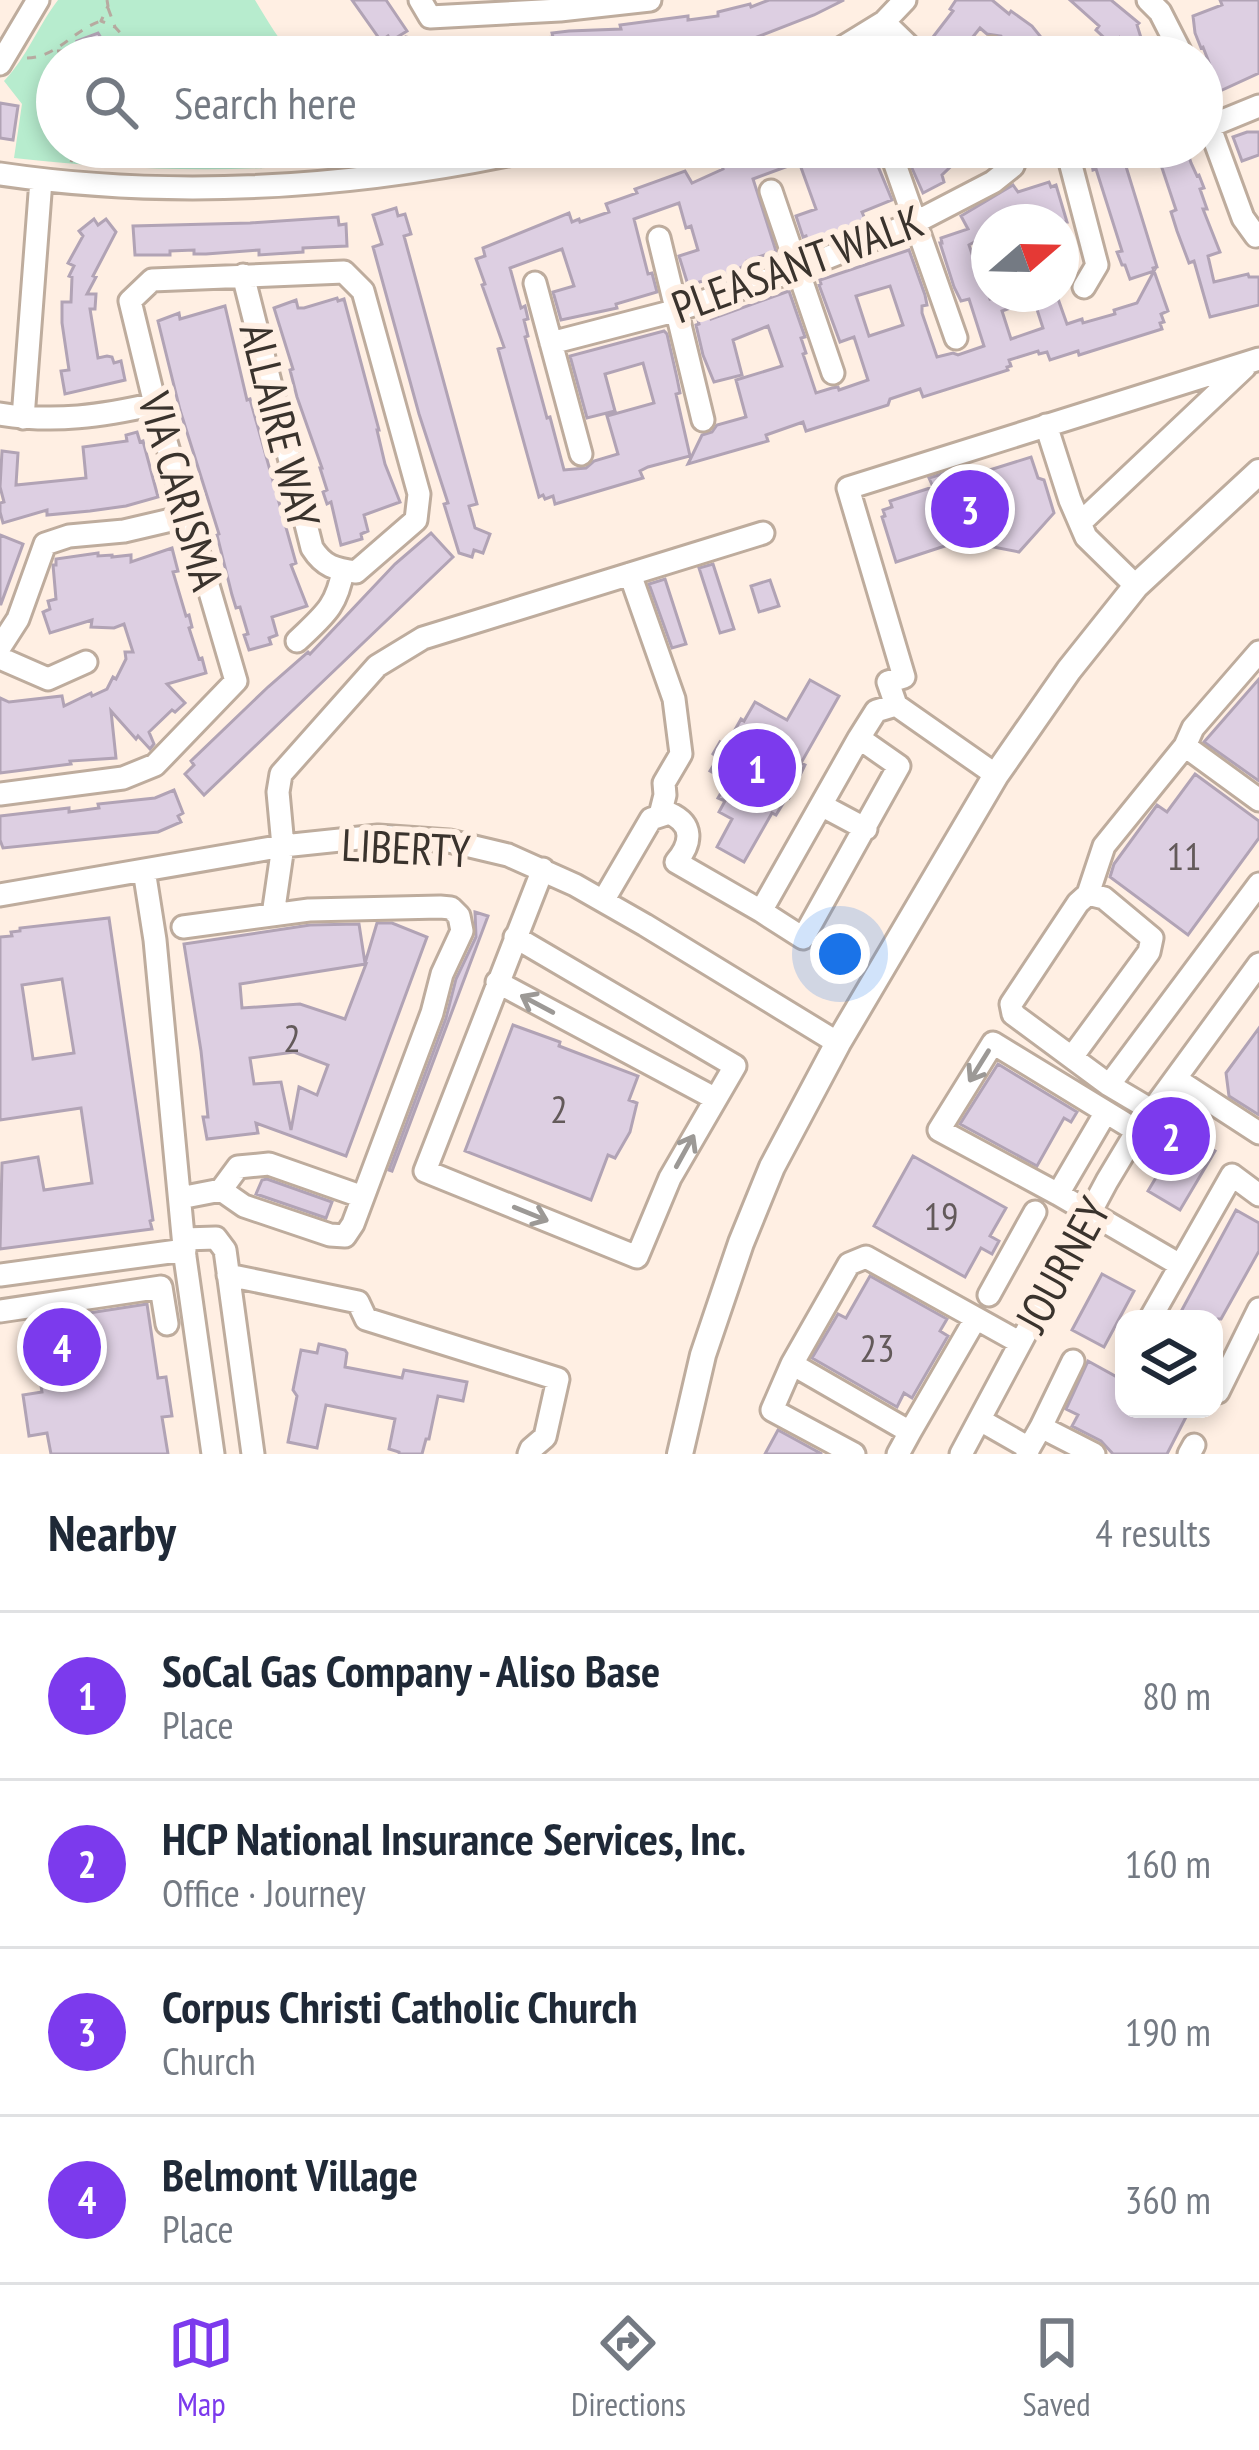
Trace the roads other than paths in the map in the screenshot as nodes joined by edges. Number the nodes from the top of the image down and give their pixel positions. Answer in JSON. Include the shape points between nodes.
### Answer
{"nodes":[{"id":1,"x":38,"y":0,"type":"edge"},
{"id":2,"x":420,"y":0,"type":"edge"},
{"id":3,"x":650,"y":0,"type":"edge"},
{"id":4,"x":905,"y":0,"type":"edge"},
{"id":5,"x":1162,"y":4,"type":"edge"},
{"id":6,"x":559,"y":5,"type":"edge"},
{"id":7,"x":884,"y":22,"type":"junction"},
{"id":8,"x":861,"y":36,"type":"edge"},
{"id":9,"x":898,"y":36,"type":"edge"},
{"id":10,"x":1175,"y":36,"type":"edge"},
{"id":11,"x":10,"y":60,"type":"edge"},
{"id":12,"x":1259,"y":106,"type":"edge"},
{"id":13,"x":1223,"y":113,"type":"edge"},
{"id":14,"x":1223,"y":163,"type":"edge"},
{"id":15,"x":436,"y":168,"type":"edge"},
{"id":16,"x":897,"y":168,"type":"edge"},
{"id":17,"x":1010,"y":168,"type":"edge"},
{"id":18,"x":1072,"y":168,"type":"edge"},
{"id":19,"x":0,"y":174,"type":"edge"},
{"id":20,"x":41,"y":180,"type":"junction"},
{"id":21,"x":771,"y":191,"type":"dead end"},
{"id":22,"x":916,"y":222,"type":"junction"},
{"id":23,"x":1258,"y":236,"type":"edge"},
{"id":24,"x":659,"y":238,"type":"dead end"},
{"id":25,"x":799,"y":269,"type":"junction"},
{"id":26,"x":243,"y":275,"type":"junction"},
{"id":27,"x":536,"y":283,"type":"dead end"},
{"id":28,"x":1084,"y":287,"type":"dead end"},
{"id":29,"x":678,"y":310,"type":"junction"},
{"id":30,"x":956,"y":338,"type":"dead end"},
{"id":31,"x":551,"y":343,"type":"junction"},
{"id":32,"x":1254,"y":361,"type":"edge"},
{"id":33,"x":833,"y":373,"type":"dead end"},
{"id":34,"x":155,"y":404,"type":"junction"},
{"id":35,"x":0,"y":414,"type":"edge"},
{"id":36,"x":23,"y":418,"type":"junction"},
{"id":37,"x":704,"y":420,"type":"dead end"},
{"id":38,"x":1046,"y":424,"type":"junction"},
{"id":39,"x":581,"y":454,"type":"dead end"},
{"id":40,"x":1259,"y":472,"type":"edge"},
{"id":41,"x":188,"y":516,"type":"junction"},
{"id":42,"x":1080,"y":523,"type":"junction"},
{"id":43,"x":763,"y":533,"type":"dead end"},
{"id":44,"x":337,"y":569,"type":"junction"},
{"id":45,"x":630,"y":574,"type":"junction"},
{"id":46,"x":1136,"y":586,"type":"junction"},
{"id":47,"x":297,"y":641,"type":"dead end"},
{"id":48,"x":0,"y":647,"type":"edge"},
{"id":49,"x":1259,"y":652,"type":"edge"},
{"id":50,"x":0,"y":658,"type":"edge"},
{"id":51,"x":86,"y":662,"type":"dead end"},
{"id":52,"x":896,"y":705,"type":"junction"},
{"id":53,"x":859,"y":738,"type":"junction"},
{"id":54,"x":1185,"y":746,"type":"junction"},
{"id":55,"x":996,"y":775,"type":"junction"},
{"id":56,"x":0,"y":794,"type":"edge"},
{"id":57,"x":1259,"y":800,"type":"edge"},
{"id":58,"x":663,"y":805,"type":"junction"},
{"id":59,"x":821,"y":805,"type":"junction"},
{"id":60,"x":866,"y":829,"type":"junction"},
{"id":61,"x":283,"y":846,"type":"junction"},
{"id":62,"x":144,"y":869,"type":"junction"},
{"id":63,"x":543,"y":869,"type":"junction"},
{"id":64,"x":1259,"y":884,"type":"edge"},
{"id":65,"x":1088,"y":894,"type":"junction"},
{"id":66,"x":0,"y":895,"type":"edge"},
{"id":67,"x":603,"y":901,"type":"junction"},
{"id":68,"x":761,"y":911,"type":"junction"},
{"id":69,"x":273,"y":915,"type":"junction"},
{"id":70,"x":183,"y":927,"type":"dead end"},
{"id":71,"x":515,"y":938,"type":"junction"},
{"id":72,"x":1259,"y":964,"type":"edge"},
{"id":73,"x":497,"y":982,"type":"junction"},
{"id":74,"x":617,"y":998,"type":"junction"},
{"id":75,"x":596,"y":1035,"type":"junction"},
{"id":76,"x":838,"y":1043,"type":"junction"},
{"id":77,"x":1072,"y":1057,"type":"junction"},
{"id":78,"x":1176,"y":1079,"type":"junction"},
{"id":79,"x":1108,"y":1084,"type":"junction"},
{"id":80,"x":715,"y":1098,"type":"junction"},
{"id":81,"x":1153,"y":1111,"type":"junction"},
{"id":82,"x":1106,"y":1112,"type":"junction"},
{"id":83,"x":1138,"y":1131,"type":"junction"},
{"id":84,"x":1259,"y":1133,"type":"edge"},
{"id":85,"x":221,"y":1190,"type":"junction"},
{"id":86,"x":1058,"y":1194,"type":"junction"},
{"id":87,"x":1259,"y":1195,"type":"edge"},
{"id":88,"x":363,"y":1197,"type":"junction"},
{"id":89,"x":180,"y":1198,"type":"junction"},
{"id":90,"x":1035,"y":1212,"type":"dead end"},
{"id":91,"x":1090,"y":1214,"type":"junction"},
{"id":92,"x":184,"y":1245,"type":"junction"},
{"id":93,"x":1180,"y":1265,"type":"junction"},
{"id":94,"x":0,"y":1275,"type":"edge"},
{"id":95,"x":228,"y":1275,"type":"junction"},
{"id":96,"x":989,"y":1295,"type":"dead end"},
{"id":97,"x":1259,"y":1309,"type":"edge"},
{"id":98,"x":0,"y":1310,"type":"edge"},
{"id":99,"x":1155,"y":1310,"type":"edge"},
{"id":100,"x":976,"y":1318,"type":"junction"},
{"id":101,"x":167,"y":1324,"type":"dead end"},
{"id":102,"x":1019,"y":1342,"type":"junction"},
{"id":103,"x":1073,"y":1361,"type":"dead end"},
{"id":104,"x":792,"y":1364,"type":"junction"},
{"id":105,"x":1223,"y":1382,"type":"edge"},
{"id":106,"x":980,"y":1420,"type":"junction"},
{"id":107,"x":1041,"y":1427,"type":"junction"},
{"id":108,"x":904,"y":1447,"type":"edge"},
{"id":109,"x":1028,"y":1451,"type":"edge"},
{"id":110,"x":213,"y":1454,"type":"edge"},
{"id":111,"x":253,"y":1454,"type":"edge"},
{"id":112,"x":530,"y":1454,"type":"edge"},
{"id":113,"x":680,"y":1454,"type":"edge"},
{"id":114,"x":854,"y":1454,"type":"edge"},
{"id":115,"x":961,"y":1454,"type":"edge"},
{"id":116,"x":1094,"y":1454,"type":"edge"}],
"edges":[{"from":1,"to":11,"type":"street"},
{"from":2,"to":6,"type":"street","via":[[430,17]]},
{"from":3,"to":6,"type":"street"},
{"from":4,"to":7,"type":"street"},
{"from":5,"to":10,"type":"street"},
{"from":7,"to":8,"type":"street"},
{"from":7,"to":9,"type":"street"},
{"from":12,"to":13,"type":"street"},
{"from":14,"to":23,"type":"street"},
{"from":15,"to":20,"type":"street","via":[[209,189]]},
{"from":16,"to":22,"type":"street"},
{"from":17,"to":22,"type":"street","name":"PLEASANT WALK"},
{"from":18,"to":28,"type":"street","via":[[1097,265]]},
{"from":19,"to":20,"type":"street"},
{"from":20,"to":36,"type":"street"},
{"from":21,"to":25,"type":"street"},
{"from":22,"to":25,"type":"street","name":"PLEASANT WALK"},
{"from":22,"to":30,"type":"street"},
{"from":24,"to":29,"type":"street"},
{"from":25,"to":29,"type":"street","name":"PLEASANT WALK"},
{"from":25,"to":33,"type":"street"},
{"from":26,"to":34,"type":"street","name":"VIA CARISMA","via":[[152,280],[130,301]]},
{"from":26,"to":44,"type":"street","name":"ALLAIRE WAY","via":[[313,548]]},
{"from":26,"to":44,"type":"street","via":[[344,272],[363,290],[419,494],[416,520],[356,572]]},
{"from":27,"to":31,"type":"street"},
{"from":29,"to":31,"type":"street","name":"PLEASANT WALK"},
{"from":29,"to":37,"type":"street"},
{"from":31,"to":39,"type":"street"},
{"from":32,"to":38,"type":"street"},
{"from":32,"to":42,"type":"street"},
{"from":34,"to":36,"type":"street","via":[[93,418]]},
{"from":34,"to":41,"type":"street","name":"VIA CARISMA"},
{"from":35,"to":36,"type":"street"},
{"from":38,"to":42,"type":"street"},
{"from":38,"to":52,"type":"street","via":[[848,488],[904,677],[888,682]]},
{"from":40,"to":46,"type":"main road"},
{"from":41,"to":48,"type":"street","via":[[45,544]]},
{"from":41,"to":56,"type":"street","name":"VIA CARISMA","via":[[236,681],[155,765],[123,778]]},
{"from":42,"to":46,"type":"street"},
{"from":43,"to":45,"type":"street"},
{"from":44,"to":47,"type":"street","via":[[340,592]]},
{"from":45,"to":58,"type":"street","via":[[674,699],[685,757],[664,783]]},
{"from":45,"to":61,"type":"street","via":[[423,638],[377,666],[281,774]]},
{"from":46,"to":55,"type":"main road"},
{"from":49,"to":54,"type":"street"},
{"from":50,"to":51,"type":"street","via":[[47,680]]},
{"from":52,"to":53,"type":"street","via":[[876,711]]},
{"from":52,"to":55,"type":"street"},
{"from":53,"to":59,"type":"street"},
{"from":53,"to":60,"type":"street","via":[[899,766]]},
{"from":54,"to":57,"type":"street"},
{"from":54,"to":65,"type":"street","via":[[1104,846]]},
{"from":55,"to":76,"type":"main road"},
{"from":58,"to":67,"type":"street"},
{"from":58,"to":68,"type":"street","via":[[688,830],[676,862]]},
{"from":59,"to":60,"type":"street"},
{"from":59,"to":68,"type":"street"},
{"from":60,"to":68,"type":"street","via":[[803,938]]},
{"from":61,"to":62,"type":"street","name":"LIBERTY"},
{"from":61,"to":63,"type":"street","name":"LIBERTY","via":[[378,836],[448,841]]},
{"from":61,"to":69,"type":"street"},
{"from":62,"to":66,"type":"street","name":"LIBERTY"},
{"from":62,"to":89,"type":"street"},
{"from":63,"to":67,"type":"street","name":"LIBERTY"},
{"from":63,"to":71,"type":"street"},
{"from":64,"to":79,"type":"street"},
{"from":65,"to":77,"type":"street","via":[[1012,1004],[1013,1014]]},
{"from":65,"to":77,"type":"street","via":[[1152,938]]},
{"from":67,"to":76,"type":"street","name":"LIBERTY"},
{"from":69,"to":70,"type":"street"},
{"from":69,"to":88,"type":"street","via":[[440,907],[459,916],[462,931]]},
{"from":71,"to":73,"type":"street"},
{"from":71,"to":74,"type":"street"},
{"from":72,"to":78,"type":"street","name":"JOURNEY"},
{"from":75,"to":73,"type":"street","one_way":true},
{"from":73,"to":80,"type":"street","one_way":true,"via":[[425,1171],[638,1257]]},
{"from":74,"to":75,"type":"street"},
{"from":74,"to":80,"type":"street","via":[[735,1066]]},
{"from":75,"to":80,"type":"street"},
{"from":76,"to":113,"type":"main road","via":[[741,1243]]},
{"from":77,"to":79,"type":"street"},
{"from":78,"to":81,"type":"street","name":"JOURNEY"},
{"from":78,"to":84,"type":"street"},
{"from":79,"to":81,"type":"street"},
{"from":81,"to":83,"type":"street","name":"JOURNEY"},
{"from":82,"to":83,"type":"street"},
{"from":82,"to":86,"type":"street"},
{"from":82,"to":86,"type":"street","one_way":true,"via":[[993,1043],[940,1130]]},
{"from":83,"to":91,"type":"street","name":"JOURNEY"},
{"from":85,"to":88,"type":"street","via":[[238,1167],[269,1164]]},
{"from":85,"to":88,"type":"street","via":[[244,1206],[345,1236]]},
{"from":85,"to":89,"type":"street"},
{"from":86,"to":91,"type":"street"},
{"from":87,"to":93,"type":"street","via":[[1232,1175]]},
{"from":89,"to":92,"type":"street"},
{"from":90,"to":96,"type":"street"},
{"from":91,"to":93,"type":"street"},
{"from":91,"to":102,"type":"street","name":"JOURNEY"},
{"from":92,"to":94,"type":"street"},
{"from":92,"to":95,"type":"street","via":[[216,1238]]},
{"from":92,"to":110,"type":"street"},
{"from":93,"to":99,"type":"street"},
{"from":95,"to":111,"type":"street"},
{"from":95,"to":112,"type":"street","via":[[358,1302],[366,1319],[558,1379],[545,1437]]},
{"from":97,"to":105,"type":"street"},
{"from":98,"to":101,"type":"street","via":[[161,1288]]},
{"from":100,"to":102,"type":"street"},
{"from":100,"to":104,"type":"street","via":[[866,1257],[849,1264]]},
{"from":100,"to":108,"type":"street"},
{"from":102,"to":106,"type":"street","name":"JOURNEY"},
{"from":103,"to":107,"type":"street"},
{"from":104,"to":108,"type":"street"},
{"from":104,"to":114,"type":"street","via":[[772,1410]]},
{"from":106,"to":109,"type":"street"},
{"from":106,"to":115,"type":"street","name":"JOURNEY"},
{"from":107,"to":109,"type":"street"},
{"from":107,"to":116,"type":"street"}]}
